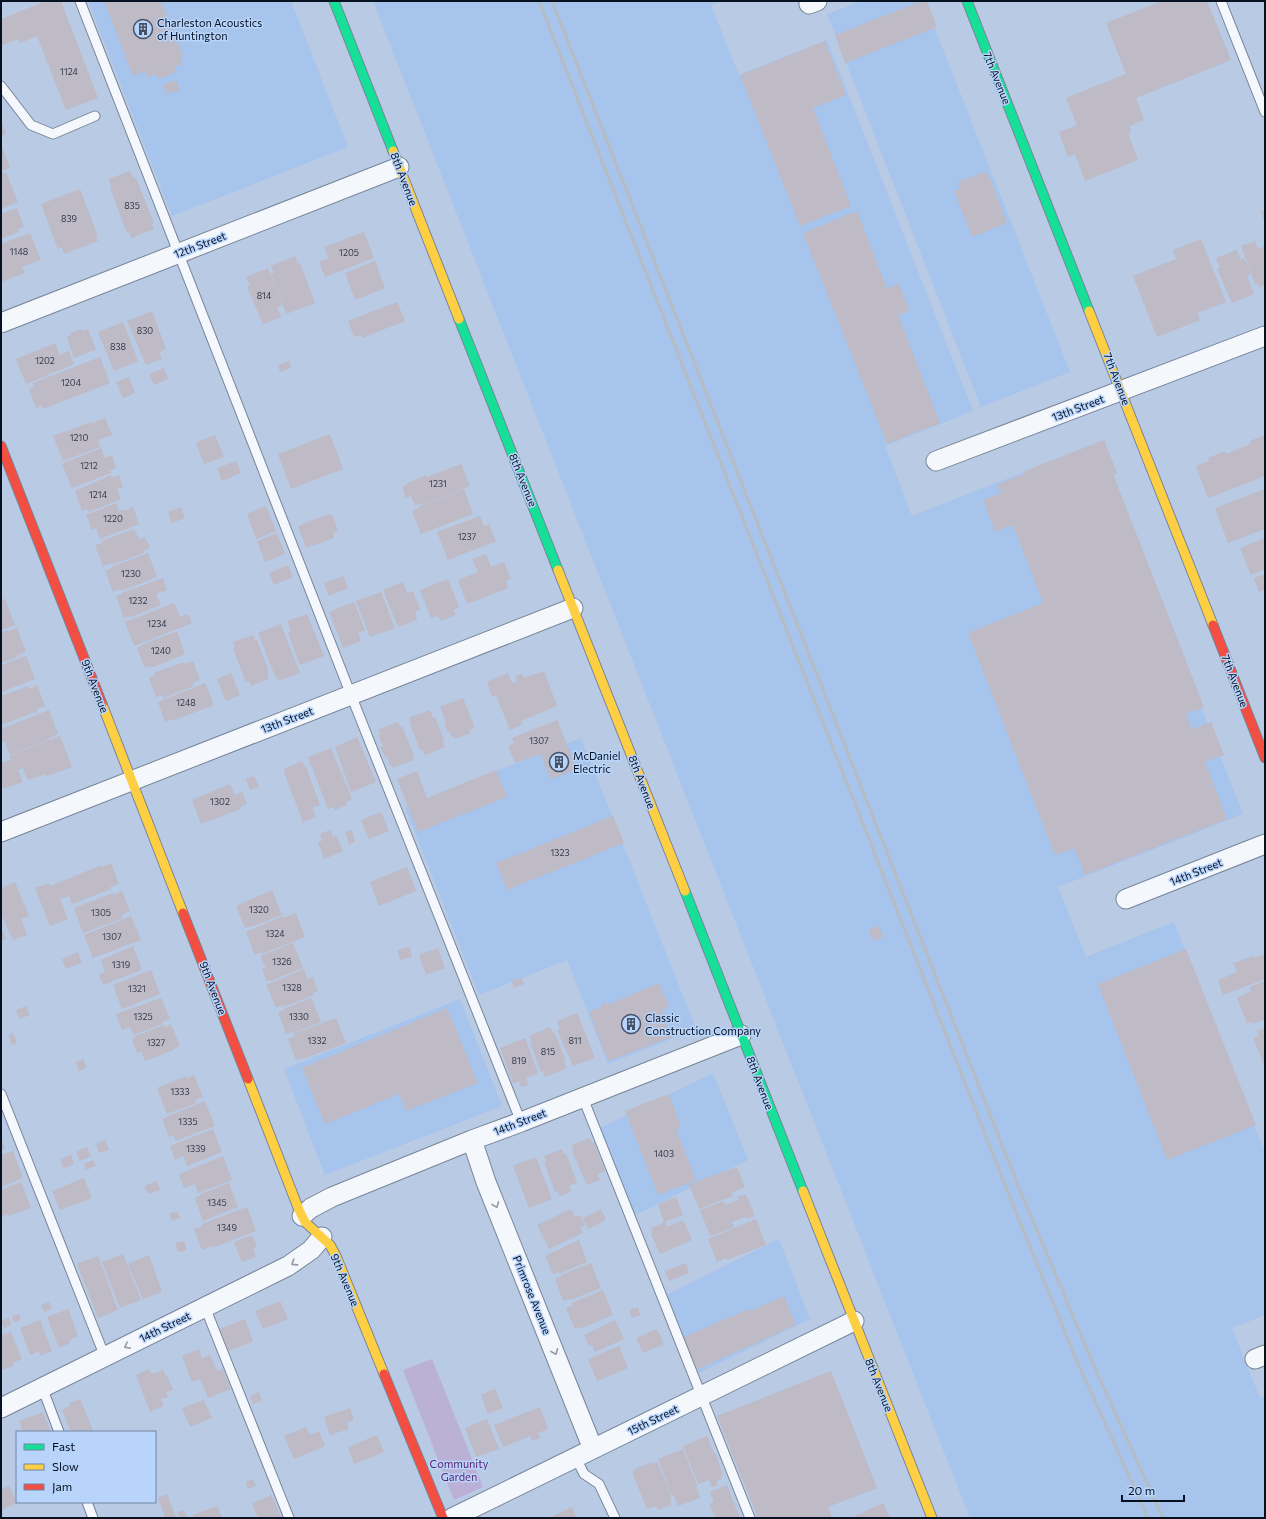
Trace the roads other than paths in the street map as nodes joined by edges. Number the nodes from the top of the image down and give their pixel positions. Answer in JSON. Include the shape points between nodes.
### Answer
{"nodes":[{"id":1,"x":80,"y":1,"type":"edge"},
{"id":2,"x":334,"y":1,"type":"edge"},
{"id":3,"x":967,"y":1,"type":"edge"},
{"id":4,"x":1221,"y":1,"type":"edge"},
{"id":5,"x":1,"y":86,"type":"edge"},
{"id":6,"x":1265,"y":112,"type":"edge"},
{"id":7,"x":95,"y":116,"type":"dead end"},
{"id":8,"x":399,"y":167,"type":"junction"},
{"id":9,"x":179,"y":253,"type":"junction"},
{"id":10,"x":1,"y":323,"type":"edge"},
{"id":11,"x":1265,"y":336,"type":"edge"},
{"id":12,"x":1121,"y":391,"type":"junction"},
{"id":13,"x":1,"y":446,"type":"edge"},
{"id":14,"x":936,"y":461,"type":"dead end"},
{"id":15,"x":573,"y":608,"type":"junction"},
{"id":16,"x":351,"y":695,"type":"junction"},
{"id":17,"x":1265,"y":758,"type":"edge"},
{"id":18,"x":132,"y":781,"type":"junction"},
{"id":19,"x":1,"y":832,"type":"edge"},
{"id":20,"x":1265,"y":844,"type":"edge"},
{"id":21,"x":1126,"y":899,"type":"dead end"},
{"id":22,"x":741,"y":1035,"type":"junction"},
{"id":23,"x":1,"y":1094,"type":"edge"},
{"id":24,"x":582,"y":1098,"type":"junction"},
{"id":25,"x":521,"y":1122,"type":"junction"},
{"id":26,"x":472,"y":1140,"type":"junction"},
{"id":27,"x":302,"y":1216,"type":"junction"},
{"id":28,"x":322,"y":1237,"type":"junction"},
{"id":29,"x":205,"y":1308,"type":"junction"},
{"id":30,"x":854,"y":1321,"type":"junction"},
{"id":31,"x":105,"y":1357,"type":"junction"},
{"id":32,"x":42,"y":1387,"type":"junction"},
{"id":33,"x":700,"y":1396,"type":"junction"},
{"id":34,"x":1,"y":1408,"type":"edge"},
{"id":35,"x":59,"y":1431,"type":"edge"},
{"id":36,"x":593,"y":1449,"type":"junction"},
{"id":37,"x":576,"y":1458,"type":"junction"},
{"id":38,"x":87,"y":1503,"type":"edge"},
{"id":39,"x":93,"y":1518,"type":"edge"},
{"id":40,"x":290,"y":1518,"type":"edge"},
{"id":41,"x":443,"y":1518,"type":"edge"},
{"id":42,"x":452,"y":1518,"type":"edge"},
{"id":43,"x":614,"y":1518,"type":"edge"},
{"id":44,"x":750,"y":1518,"type":"edge"},
{"id":45,"x":932,"y":1518,"type":"edge"}],
"edges":[{"from":1,"to":9,"type":"lane"},
{"from":2,"to":8,"type":"street","name":"8th Avenue"},
{"from":3,"to":12,"type":"street","name":"7th Avenue"},
{"from":4,"to":6,"type":"lane"},
{"from":5,"to":7,"type":"lane","via":[[31,125],[53,134]]},
{"from":8,"to":9,"type":"street","name":"12th Street"},
{"from":8,"to":15,"type":"street","name":"8th Avenue"},
{"from":9,"to":10,"type":"street","name":"12th Street"},
{"from":9,"to":16,"type":"lane"},
{"from":11,"to":12,"type":"street","name":"13th Street"},
{"from":12,"to":14,"type":"street","name":"13th Street"},
{"from":12,"to":17,"type":"street","name":"7th Avenue"},
{"from":13,"to":18,"type":"street","name":"9th Avenue"},
{"from":15,"to":16,"type":"street","name":"13th Street"},
{"from":15,"to":22,"type":"street","name":"8th Avenue"},
{"from":16,"to":18,"type":"street","name":"13th Street"},
{"from":16,"to":25,"type":"lane"},
{"from":18,"to":19,"type":"street","name":"13th Street"},
{"from":18,"to":27,"type":"street","name":"9th Avenue"},
{"from":20,"to":21,"type":"street","name":"14th Street"},
{"from":22,"to":24,"type":"street","name":"14th Street"},
{"from":22,"to":30,"type":"street","name":"8th Avenue"},
{"from":23,"to":31,"type":"lane"},
{"from":24,"to":25,"type":"street","name":"14th Street"},
{"from":24,"to":33,"type":"lane"},
{"from":25,"to":26,"type":"street","name":"14th Street"},
{"from":26,"to":27,"type":"street","name":"14th Street","via":[[326,1200]]},
{"from":26,"to":36,"type":"street","name":"Primrose Avenue","one_way":true,"via":[[486,1182]]},
{"from":27,"to":28,"type":"street","name":"9th Avenue"},
{"from":28,"to":29,"type":"street","name":"14th Street","one_way":true,"via":[[311,1250],[288,1266]]},
{"from":28,"to":41,"type":"street","name":"9th Avenue","via":[[336,1256]]},
{"from":29,"to":31,"type":"street","name":"14th Street","one_way":true},
{"from":29,"to":40,"type":"lane"},
{"from":30,"to":33,"type":"street","name":"15th Street"},
{"from":30,"to":45,"type":"street","name":"8th Avenue"},
{"from":31,"to":32,"type":"street","name":"14th Street"},
{"from":32,"to":34,"type":"street","name":"14th Street"},
{"from":32,"to":35,"type":"lane"},
{"from":33,"to":36,"type":"street","name":"15th Street"},
{"from":33,"to":44,"type":"lane"},
{"from":36,"to":37,"type":"street","name":"15th Street"},
{"from":37,"to":42,"type":"street","name":"15th Street"},
{"from":37,"to":43,"type":"lane","via":[[584,1474],[599,1484]]},
{"from":38,"to":39,"type":"lane"}]}
